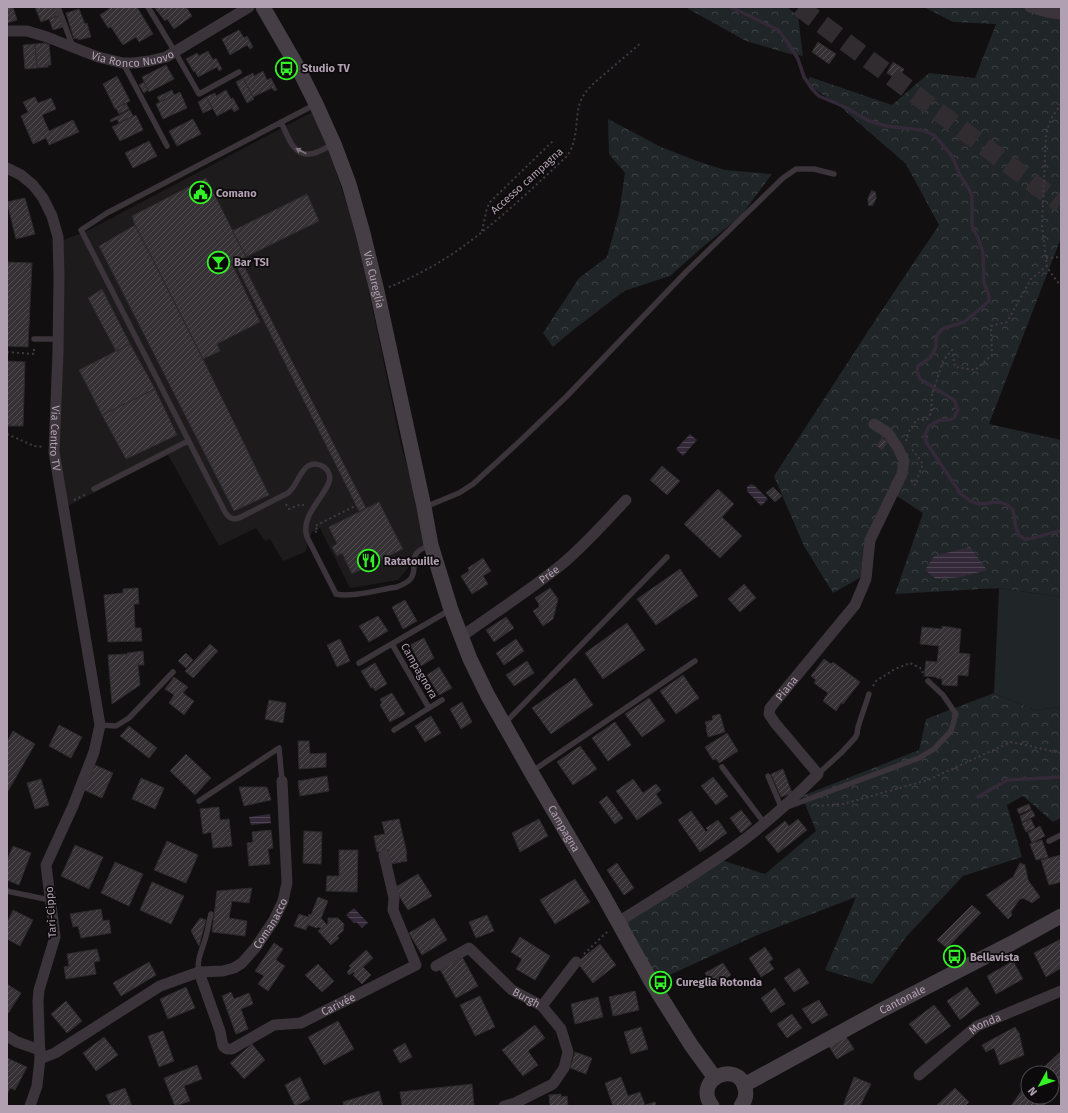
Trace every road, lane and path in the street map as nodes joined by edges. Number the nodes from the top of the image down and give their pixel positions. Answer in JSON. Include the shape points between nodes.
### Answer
{"nodes":[{"id":1,"x":58,"y":7,"type":"edge"},
{"id":2,"x":148,"y":7,"type":"edge"},
{"id":3,"x":249,"y":7,"type":"edge"},
{"id":4,"x":263,"y":7,"type":"edge"},
{"id":5,"x":1030,"y":7,"type":"edge"},
{"id":6,"x":1061,"y":14,"type":"edge"},
{"id":7,"x":7,"y":31,"type":"edge"},
{"id":8,"x":642,"y":43,"type":"dead end"},
{"id":9,"x":73,"y":47,"type":"junction"},
{"id":10,"x":175,"y":52,"type":"junction"},
{"id":11,"x":123,"y":63,"type":"junction"},
{"id":12,"x":239,"y":72,"type":"dead end"},
{"id":13,"x":316,"y":104,"type":"junction"},
{"id":14,"x":1061,"y":104,"type":"edge"},
{"id":15,"x":281,"y":122,"type":"junction"},
{"id":16,"x":554,"y":140,"type":"dead end"},
{"id":17,"x":334,"y":144,"type":"junction"},
{"id":18,"x":167,"y":146,"type":"dead end"},
{"id":19,"x":7,"y":168,"type":"edge"},
{"id":20,"x":834,"y":174,"type":"dead end"},
{"id":21,"x":482,"y":232,"type":"junction"},
{"id":22,"x":1061,"y":257,"type":"edge"},
{"id":23,"x":1046,"y":258,"type":"junction"},
{"id":24,"x":1047,"y":266,"type":"junction"},
{"id":25,"x":1061,"y":286,"type":"edge"},
{"id":26,"x":377,"y":291,"type":"junction"},
{"id":27,"x":34,"y":339,"type":"joint"},
{"id":28,"x":58,"y":339,"type":"junction"},
{"id":29,"x":7,"y":352,"type":"edge"},
{"id":30,"x":874,"y":424,"type":"dead end"},
{"id":31,"x":7,"y":434,"type":"edge"},
{"id":32,"x":188,"y":441,"type":"junction"},
{"id":33,"x":906,"y":441,"type":"dead end"},
{"id":34,"x":54,"y":447,"type":"junction"},
{"id":35,"x":911,"y":447,"type":"dead end"},
{"id":36,"x":912,"y":480,"type":"dead end"},
{"id":37,"x":94,"y":489,"type":"joint"},
{"id":38,"x":626,"y":500,"type":"dead end"},
{"id":39,"x":285,"y":502,"type":"dead end"},
{"id":40,"x":357,"y":505,"type":"dead end"},
{"id":41,"x":63,"y":506,"type":"junction"},
{"id":42,"x":295,"y":507,"type":"dead end"},
{"id":43,"x":424,"y":507,"type":"junction"},
{"id":44,"x":307,"y":537,"type":"junction"},
{"id":45,"x":431,"y":545,"type":"junction"},
{"id":46,"x":667,"y":557,"type":"dead end"},
{"id":47,"x":438,"y":568,"type":"joint"},
{"id":48,"x":451,"y":610,"type":"junction"},
{"id":49,"x":461,"y":637,"type":"junction"},
{"id":50,"x":392,"y":644,"type":"junction"},
{"id":51,"x":695,"y":661,"type":"dead end"},
{"id":52,"x":359,"y":662,"type":"dead end"},
{"id":53,"x":173,"y":672,"type":"dead end"},
{"id":54,"x":928,"y":681,"type":"joint"},
{"id":55,"x":869,"y":694,"type":"joint"},
{"id":56,"x":442,"y":700,"type":"dead end"},
{"id":57,"x":429,"y":708,"type":"junction"},
{"id":58,"x":100,"y":725,"type":"junction"},
{"id":59,"x":504,"y":725,"type":"junction"},
{"id":60,"x":394,"y":730,"type":"dead end"},
{"id":61,"x":1061,"y":753,"type":"edge"},
{"id":62,"x":722,"y":767,"type":"dead end"},
{"id":63,"x":531,"y":772,"type":"junction"},
{"id":64,"x":818,"y":774,"type":"junction"},
{"id":65,"x":768,"y":776,"type":"dead end"},
{"id":66,"x":282,"y":781,"type":"joint"},
{"id":67,"x":199,"y":801,"type":"dead end"},
{"id":68,"x":812,"y":807,"type":"dead end"},
{"id":69,"x":782,"y":809,"type":"junction"},
{"id":70,"x":765,"y":824,"type":"junction"},
{"id":71,"x":1061,"y":835,"type":"edge"},
{"id":72,"x":1049,"y":840,"type":"dead end"},
{"id":73,"x":384,"y":855,"type":"dead end"},
{"id":74,"x":7,"y":891,"type":"edge"},
{"id":75,"x":50,"y":900,"type":"junction"},
{"id":76,"x":211,"y":914,"type":"dead end"},
{"id":77,"x":1061,"y":916,"type":"edge"},
{"id":78,"x":618,"y":922,"type":"junction"},
{"id":79,"x":597,"y":940,"type":"dead end"},
{"id":80,"x":576,"y":962,"type":"joint"},
{"id":81,"x":436,"y":966,"type":"dead end"},
{"id":82,"x":199,"y":972,"type":"junction"},
{"id":83,"x":1061,"y":991,"type":"edge"},
{"id":84,"x":542,"y":1006,"type":"junction"},
{"id":85,"x":7,"y":1036,"type":"edge"},
{"id":86,"x":40,"y":1054,"type":"junction"},
{"id":87,"x":919,"y":1075,"type":"dead end"},
{"id":88,"x":715,"y":1078,"type":"junction"},
{"id":89,"x":744,"y":1084,"type":"junction"},
{"id":90,"x":31,"y":1105,"type":"edge"},
{"id":91,"x":504,"y":1106,"type":"edge"},
{"id":92,"x":712,"y":1106,"type":"edge"},
{"id":93,"x":741,"y":1106,"type":"edge"}],
"edges":[{"from":1,"to":9,"type":"lane"},
{"from":2,"to":10,"type":"lane"},
{"from":3,"to":10,"type":"street","name":"Via Ronco Nuovo"},
{"from":4,"to":13,"type":"street","name":"Via Cureglia"},
{"from":5,"to":6,"type":"street"},
{"from":7,"to":9,"type":"street","name":"Via Ronco Nuovo","via":[[27,31]]},
{"from":8,"to":21,"type":"path","name":"Accesso campagna","via":[[587,90],[579,106],[570,152]]},
{"from":9,"to":11,"type":"street","name":"Via Ronco Nuovo"},
{"from":10,"to":11,"type":"street","name":"Via Ronco Nuovo","via":[[149,61]]},
{"from":10,"to":12,"type":"lane","via":[[199,94]]},
{"from":11,"to":18,"type":"lane"},
{"from":13,"to":15,"type":"lane"},
{"from":13,"to":17,"type":"street","name":"Via Cureglia"},
{"from":14,"to":23,"type":"path","via":[[1051,119],[1046,134],[1042,226]]},
{"from":17,"to":15,"type":"lane","one_way":true,"via":[[314,153],[304,154],[296,149]]},
{"from":15,"to":32,"type":"lane","via":[[107,213],[81,230]]},
{"from":16,"to":21,"type":"path","via":[[490,202]]},
{"from":17,"to":26,"type":"street","name":"Via Cureglia","via":[[349,184]]},
{"from":19,"to":28,"type":"street","name":"Via Centro TV","via":[[34,185],[52,216],[58,237]]},
{"from":20,"to":43,"type":"lane","via":[[814,169],[796,169],[783,178],[686,272],[520,441],[473,484],[459,493]]},
{"from":21,"to":26,"type":"path","name":"Accesso campagna","via":[[457,251],[414,276]]},
{"from":22,"to":23,"type":"path"},
{"from":23,"to":24,"type":"path"},
{"from":24,"to":25,"type":"path"},
{"from":24,"to":33,"type":"path","via":[[1031,279],[1007,322],[991,326],[992,355],[975,370],[955,367],[952,350],[943,361],[932,395],[932,413],[927,420],[917,419]]},
{"from":26,"to":43,"type":"street","name":"Via Cureglia"},
{"from":27,"to":28,"type":"lane"},
{"from":27,"to":29,"type":"path","via":[[34,354]]},
{"from":28,"to":34,"type":"street","name":"Via Centro TV"},
{"from":30,"to":64,"type":"street","name":"Piana","via":[[888,433],[904,461],[902,474],[870,540],[866,579],[855,604],[771,705],[769,714]]},
{"from":31,"to":34,"type":"path","via":[[34,446]]},
{"from":32,"to":37,"type":"lane"},
{"from":32,"to":44,"type":"lane","via":[[224,512],[235,519],[292,490],[309,466],[316,464],[326,468],[329,480],[307,520]]},
{"from":34,"to":41,"type":"street","name":"Via Centro TV"},
{"from":35,"to":36,"type":"path","via":[[923,464],[915,485]]},
{"from":37,"to":41,"type":"path"},
{"from":38,"to":49,"type":"street","name":"Prée","via":[[561,565]]},
{"from":39,"to":42,"type":"path","via":[[289,509]]},
{"from":40,"to":44,"type":"path","via":[[315,526],[318,531]]},
{"from":41,"to":58,"type":"street","name":"Via Centro TV"},
{"from":43,"to":45,"type":"street","name":"Via Cureglia"},
{"from":44,"to":45,"type":"lane","via":[[336,594],[344,595],[397,587],[407,582],[413,574],[416,554]]},
{"from":45,"to":47,"type":"street","name":"Via Cureglia"},
{"from":46,"to":59,"type":"lane"},
{"from":47,"to":48,"type":"street","name":"Campagna"},
{"from":48,"to":49,"type":"street","name":"Campagna"},
{"from":48,"to":50,"type":"lane","name":"Campagnora"},
{"from":49,"to":59,"type":"street","name":"Campagna","via":[[478,678]]},
{"from":50,"to":52,"type":"lane","name":"Campagnora"},
{"from":50,"to":57,"type":"lane","name":"Campagnora"},
{"from":51,"to":63,"type":"lane"},
{"from":53,"to":58,"type":"lane","via":[[129,718],[116,726]]},
{"from":54,"to":55,"type":"path","via":[[923,676],[922,669],[910,663],[876,681]]},
{"from":54,"to":69,"type":"lane","via":[[943,695],[956,714],[951,731],[934,749],[920,758]]},
{"from":55,"to":64,"type":"lane","via":[[855,738]]},
{"from":56,"to":57,"type":"lane","name":"Campagnora"},
{"from":57,"to":60,"type":"lane","name":"Campagnora"},
{"from":58,"to":75,"type":"street","name":"Tarì-Cippo","via":[[94,752],[46,865]]},
{"from":59,"to":63,"type":"street","name":"Campagna"},
{"from":61,"to":68,"type":"path","via":[[1012,742],[928,780],[843,804]]},
{"from":62,"to":70,"type":"lane"},
{"from":63,"to":78,"type":"street","name":"Campagna"},
{"from":64,"to":69,"type":"street"},
{"from":65,"to":69,"type":"lane"},
{"from":66,"to":67,"type":"lane","name":"Comanacco","via":[[279,748]]},
{"from":66,"to":82,"type":"street","name":"Comanacco","via":[[287,883],[280,910],[256,947],[242,963],[223,971]]},
{"from":69,"to":70,"type":"street"},
{"from":70,"to":78,"type":"street","via":[[718,859]]},
{"from":71,"to":72,"type":"lane"},
{"from":73,"to":82,"type":"street","name":"Carivée","via":[[394,898],[393,910],[416,965],[301,1023],[274,1024],[232,1049],[223,1046]]},
{"from":74,"to":75,"type":"lane"},
{"from":75,"to":86,"type":"street","name":"Tarì-Cippo","via":[[55,937],[38,1001]]},
{"from":76,"to":82,"type":"lane","via":[[198,960]]},
{"from":77,"to":89,"type":"street","name":"Cantonale"},
{"from":78,"to":88,"type":"street","name":"Campagna","via":[[675,1020]]},
{"from":79,"to":80,"type":"path"},
{"from":80,"to":84,"type":"street"},
{"from":81,"to":84,"type":"street","name":"Burgh","via":[[469,948],[512,990]]},
{"from":82,"to":86,"type":"street","name":"Comanacco","via":[[160,986],[55,1054]]},
{"from":83,"to":87,"type":"street","name":"Monda","via":[[977,1026]]},
{"from":84,"to":91,"type":"street","name":"Burgh","via":[[561,1029],[568,1052],[564,1068],[553,1084]]},
{"from":85,"to":86,"type":"street"},
{"from":86,"to":90,"type":"street","name":"Tarì-Cippo","via":[[37,1086]]},
{"from":88,"to":89,"type":"street","via":[[721,1074],[734,1075]]},
{"from":88,"to":92,"type":"street","via":[[707,1092]]},
{"from":89,"to":93,"type":"street","via":[[746,1097]]}]}
